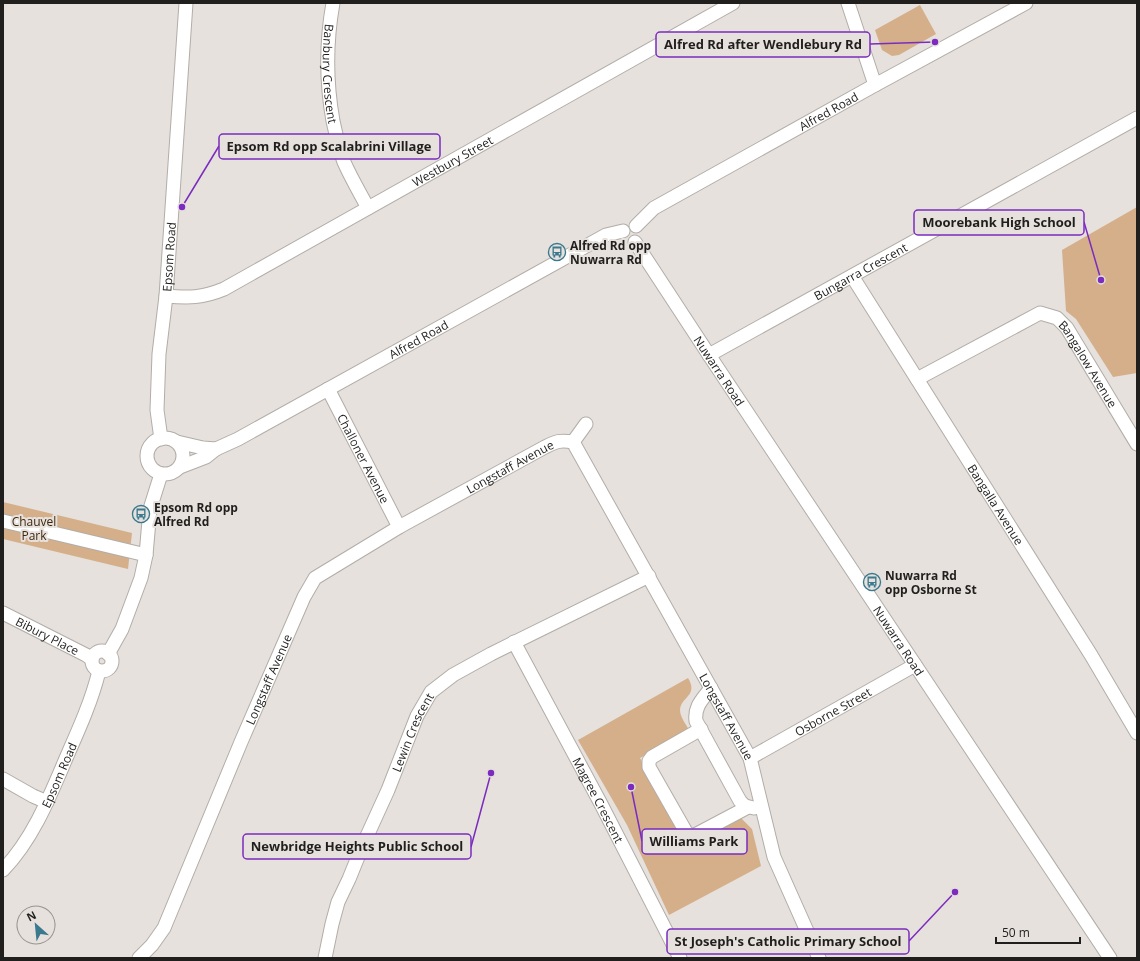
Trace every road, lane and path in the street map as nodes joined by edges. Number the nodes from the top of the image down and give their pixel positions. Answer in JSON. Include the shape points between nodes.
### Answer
{"nodes":[{"id":1,"x":186,"y":3,"type":"edge"},
{"id":2,"x":333,"y":3,"type":"edge"},
{"id":3,"x":733,"y":3,"type":"edge"},
{"id":4,"x":848,"y":3,"type":"edge"},
{"id":5,"x":1026,"y":3,"type":"edge"},
{"id":6,"x":875,"y":85,"type":"junction"},
{"id":7,"x":1137,"y":118,"type":"edge"},
{"id":8,"x":368,"y":208,"type":"junction"},
{"id":9,"x":636,"y":226,"type":"junction"},
{"id":10,"x":623,"y":231,"type":"junction"},
{"id":11,"x":635,"y":242,"type":"junction"},
{"id":12,"x":852,"y":276,"type":"junction"},
{"id":13,"x":166,"y":296,"type":"junction"},
{"id":14,"x":709,"y":355,"type":"junction"},
{"id":15,"x":917,"y":378,"type":"junction"},
{"id":16,"x":328,"y":389,"type":"junction"},
{"id":17,"x":586,"y":424,"type":"dead end"},
{"id":18,"x":161,"y":439,"type":"junction"},
{"id":19,"x":177,"y":442,"type":"junction"},
{"id":20,"x":573,"y":442,"type":"junction"},
{"id":21,"x":1137,"y":444,"type":"edge"},
{"id":22,"x":216,"y":449,"type":"junction"},
{"id":23,"x":180,"y":467,"type":"junction"},
{"id":24,"x":161,"y":474,"type":"junction"},
{"id":25,"x":3,"y":521,"type":"edge"},
{"id":26,"x":399,"y":527,"type":"junction"},
{"id":27,"x":146,"y":555,"type":"junction"},
{"id":28,"x":649,"y":576,"type":"junction"},
{"id":29,"x":3,"y":613,"type":"edge"},
{"id":30,"x":514,"y":642,"type":"junction"},
{"id":31,"x":108,"y":654,"type":"junction"},
{"id":32,"x":92,"y":659,"type":"junction"},
{"id":33,"x":915,"y":665,"type":"junction"},
{"id":34,"x":99,"y":671,"type":"junction"},
{"id":35,"x":711,"y":688,"type":"junction"},
{"id":36,"x":701,"y":729,"type":"junction"},
{"id":37,"x":1137,"y":733,"type":"edge"},
{"id":38,"x":750,"y":758,"type":"junction"},
{"id":39,"x":3,"y":779,"type":"edge"},
{"id":40,"x":47,"y":802,"type":"junction"},
{"id":41,"x":748,"y":807,"type":"junction"},
{"id":42,"x":762,"y":809,"type":"junction"},
{"id":43,"x":3,"y":870,"type":"edge"},
{"id":44,"x":139,"y":958,"type":"edge"},
{"id":45,"x":325,"y":958,"type":"edge"},
{"id":46,"x":680,"y":958,"type":"edge"},
{"id":47,"x":819,"y":958,"type":"edge"},
{"id":48,"x":1110,"y":958,"type":"edge"}],
"edges":[{"from":1,"to":13,"type":"street","name":"Epsom Road"},
{"from":2,"to":8,"type":"street","name":"Banbury Crescent","via":[[327,71],[336,138],[344,162]]},
{"from":3,"to":8,"type":"street","name":"Westbury Street"},
{"from":4,"to":6,"type":"street"},
{"from":5,"to":6,"type":"street","name":"Alfred Road"},
{"from":6,"to":9,"type":"street","name":"Alfred Road","via":[[654,208]]},
{"from":7,"to":12,"type":"street","name":"Bungarra Crescent"},
{"from":8,"to":13,"type":"street","name":"Westbury Street","via":[[213,294],[194,298]]},
{"from":9,"to":10,"type":"street","via":[[628,225]]},
{"from":9,"to":11,"type":"street","via":[[640,230],[640,235]]},
{"from":10,"to":11,"type":"street","via":[[623,237],[627,241]]},
{"from":10,"to":16,"type":"street","name":"Alfred Road","via":[[606,235]]},
{"from":11,"to":14,"type":"street","name":"Nuwarra Road"},
{"from":12,"to":14,"type":"street","name":"Bungarra Crescent"},
{"from":12,"to":15,"type":"street","name":"Bangalla Avenue"},
{"from":13,"to":18,"type":"street","name":"Epsom Road","via":[[159,354],[157,410]]},
{"from":14,"to":33,"type":"street","name":"Nuwarra Road"},
{"from":15,"to":21,"type":"street","name":"Bangalow Avenue","via":[[1040,313],[1058,318],[1067,328]]},
{"from":15,"to":37,"type":"street","name":"Bangalla Avenue"},
{"from":16,"to":22,"type":"street","name":"Alfred Road"},
{"from":16,"to":26,"type":"street","name":"Challoner Avenue"},
{"from":17,"to":20,"type":"street"},
{"from":18,"to":19,"type":"street","via":[[167,438]]},
{"from":18,"to":24,"type":"street","via":[[149,448],[147,459],[152,469]]},
{"from":19,"to":22,"type":"street"},
{"from":19,"to":23,"type":"street","via":[[183,451]]},
{"from":20,"to":26,"type":"street","name":"Longstaff Avenue","via":[[555,442]]},
{"from":20,"to":28,"type":"street","name":"Longstaff Avenue"},
{"from":22,"to":23,"type":"street","name":"Alfred Road","via":[[206,457]]},
{"from":23,"to":24,"type":"street","via":[[172,473]]},
{"from":24,"to":27,"type":"street","via":[[150,509]]},
{"from":25,"to":27,"type":"street"},
{"from":26,"to":44,"type":"street","name":"Longstaff Avenue","via":[[315,578],[304,597],[241,742],[164,928]]},
{"from":27,"to":31,"type":"street","via":[[132,603],[122,629]]},
{"from":28,"to":30,"type":"street","name":"Lewin Crescent"},
{"from":28,"to":35,"type":"street","name":"Longstaff Avenue"},
{"from":29,"to":32,"type":"street","name":"Bibury Place"},
{"from":30,"to":45,"type":"street","name":"Lewin Crescent","via":[[453,675],[431,692],[418,716],[338,902]]},
{"from":30,"to":46,"type":"street","name":"Magree Crescent"},
{"from":31,"to":32,"type":"street","via":[[98,652]]},
{"from":31,"to":34,"type":"street","via":[[112,661],[110,667],[105,671]]},
{"from":32,"to":34,"type":"street","via":[[94,668]]},
{"from":33,"to":38,"type":"street","name":"Osborne Street"},
{"from":33,"to":48,"type":"street","name":"Nuwarra Road"},
{"from":34,"to":40,"type":"street","name":"Epsom Road","via":[[84,717]]},
{"from":35,"to":36,"type":"street","via":[[695,713]]},
{"from":35,"to":38,"type":"street","name":"Longstaff Avenue"},
{"from":36,"to":41,"type":"street","via":[[740,801]]},
{"from":36,"to":41,"type":"street","via":[[649,761],[649,767],[686,832],[695,835]]},
{"from":38,"to":42,"type":"street","name":"Longstaff Avenue"},
{"from":39,"to":40,"type":"street"},
{"from":40,"to":43,"type":"street","name":"Epsom Road","via":[[19,850]]},
{"from":41,"to":42,"type":"street"},
{"from":42,"to":47,"type":"street","name":"Longstaff Avenue","via":[[774,857]]}]}
